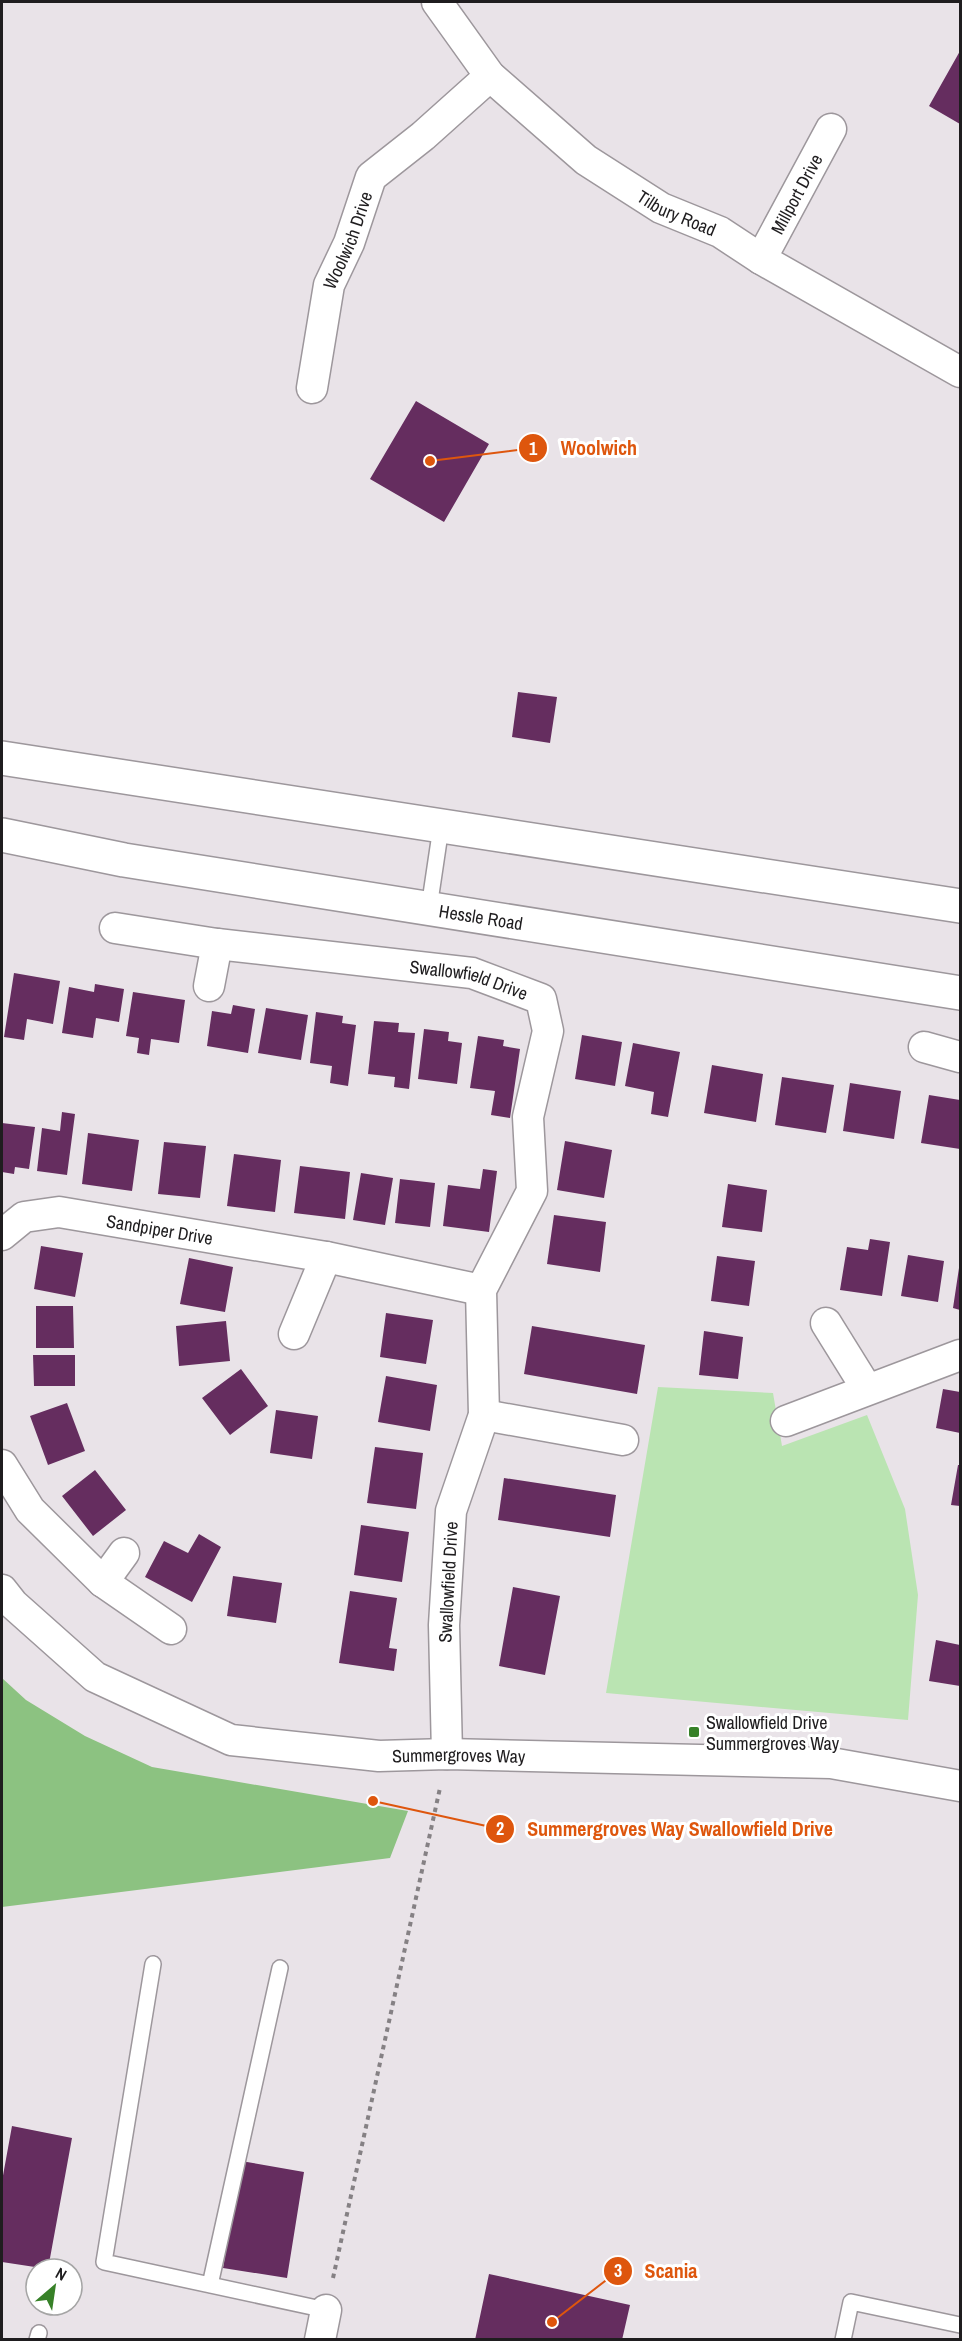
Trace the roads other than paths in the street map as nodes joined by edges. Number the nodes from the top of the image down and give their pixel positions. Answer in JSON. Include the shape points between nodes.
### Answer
{"nodes":[{"id":1,"x":437,"y":2,"type":"edge"},
{"id":2,"x":490,"y":76,"type":"junction"},
{"id":3,"x":831,"y":129,"type":"dead end"},
{"id":4,"x":761,"y":259,"type":"junction"},
{"id":5,"x":960,"y":372,"type":"edge"},
{"id":6,"x":312,"y":388,"type":"dead end"},
{"id":7,"x":2,"y":758,"type":"edge"},
{"id":8,"x":441,"y":826,"type":"junction"},
{"id":9,"x":2,"y":835,"type":"edge"},
{"id":10,"x":960,"y":906,"type":"edge"},
{"id":11,"x":429,"y":908,"type":"junction"},
{"id":12,"x":115,"y":928,"type":"dead end"},
{"id":13,"x":217,"y":944,"type":"junction"},
{"id":14,"x":209,"y":986,"type":"dead end"},
{"id":15,"x":960,"y":993,"type":"edge"},
{"id":16,"x":924,"y":1047,"type":"dead end"},
{"id":17,"x":960,"y":1057,"type":"edge"},
{"id":18,"x":2,"y":1236,"type":"edge"},
{"id":19,"x":326,"y":1257,"type":"junction"},
{"id":20,"x":481,"y":1290,"type":"junction"},
{"id":21,"x":826,"y":1323,"type":"dead end"},
{"id":22,"x":294,"y":1334,"type":"dead end"},
{"id":23,"x":960,"y":1355,"type":"edge"},
{"id":24,"x":867,"y":1389,"type":"junction"},
{"id":25,"x":484,"y":1415,"type":"junction"},
{"id":26,"x":786,"y":1421,"type":"dead end"},
{"id":27,"x":623,"y":1440,"type":"dead end"},
{"id":28,"x":2,"y":1465,"type":"edge"},
{"id":29,"x":124,"y":1553,"type":"dead end"},
{"id":30,"x":103,"y":1582,"type":"junction"},
{"id":31,"x":2,"y":1590,"type":"edge"},
{"id":32,"x":171,"y":1629,"type":"dead end"},
{"id":33,"x":447,"y":1755,"type":"junction"},
{"id":34,"x":960,"y":1786,"type":"edge"},
{"id":35,"x":153,"y":1964,"type":"dead end"},
{"id":36,"x":280,"y":1968,"type":"dead end"},
{"id":37,"x":210,"y":2285,"type":"junction"},
{"id":38,"x":326,"y":2310,"type":"joint"},
{"id":39,"x":960,"y":2325,"type":"edge"},
{"id":40,"x":320,"y":2340,"type":"edge"},
{"id":41,"x":843,"y":2340,"type":"edge"}],
"edges":[{"from":1,"to":2,"type":"street","name":"Tilbury Road"},
{"from":2,"to":4,"type":"street","name":"Tilbury Road","via":[[586,160],[661,208],[720,232]]},
{"from":2,"to":6,"type":"street","name":"Woolwich Drive","via":[[371,177],[349,243],[329,285]]},
{"from":3,"to":4,"type":"street","name":"Millport Drive"},
{"from":4,"to":5,"type":"street","name":"Tilbury Road"},
{"from":7,"to":8,"type":"street"},
{"from":8,"to":10,"type":"street"},
{"from":8,"to":11,"type":"lane"},
{"from":9,"to":11,"type":"street","name":"Hessle Road","via":[[124,860]]},
{"from":11,"to":15,"type":"street","name":"Hessle Road"},
{"from":12,"to":13,"type":"street","name":"Swallowfield Drive"},
{"from":13,"to":14,"type":"street"},
{"from":13,"to":20,"type":"street","name":"Swallowfield Drive","via":[[472,973],[541,999],[548,1031],[528,1117],[532,1191]]},
{"from":16,"to":17,"type":"street"},
{"from":18,"to":19,"type":"street","name":"Sandpiper Drive","via":[[24,1217],[59,1212]]},
{"from":19,"to":20,"type":"street","name":"Sandpiper Drive"},
{"from":19,"to":22,"type":"street"},
{"from":20,"to":25,"type":"street","name":"Swallowfield Drive"},
{"from":21,"to":24,"type":"street"},
{"from":23,"to":24,"type":"street"},
{"from":24,"to":26,"type":"street"},
{"from":25,"to":27,"type":"street"},
{"from":25,"to":33,"type":"street","name":"Swallowfield Drive","via":[[451,1511],[444,1624]]},
{"from":28,"to":30,"type":"street","via":[[30,1510]]},
{"from":29,"to":30,"type":"street"},
{"from":30,"to":32,"type":"street"},
{"from":31,"to":33,"type":"street","name":"Summergroves Way","via":[[95,1677],[231,1740],[379,1756]]},
{"from":33,"to":34,"type":"street","name":"Summergroves Way","via":[[831,1763]]},
{"from":35,"to":37,"type":"lane","via":[[104,2262]]},
{"from":36,"to":37,"type":"lane"},
{"from":37,"to":38,"type":"lane"},
{"from":38,"to":40,"type":"street"},
{"from":39,"to":41,"type":"lane","via":[[851,2302]]}]}
